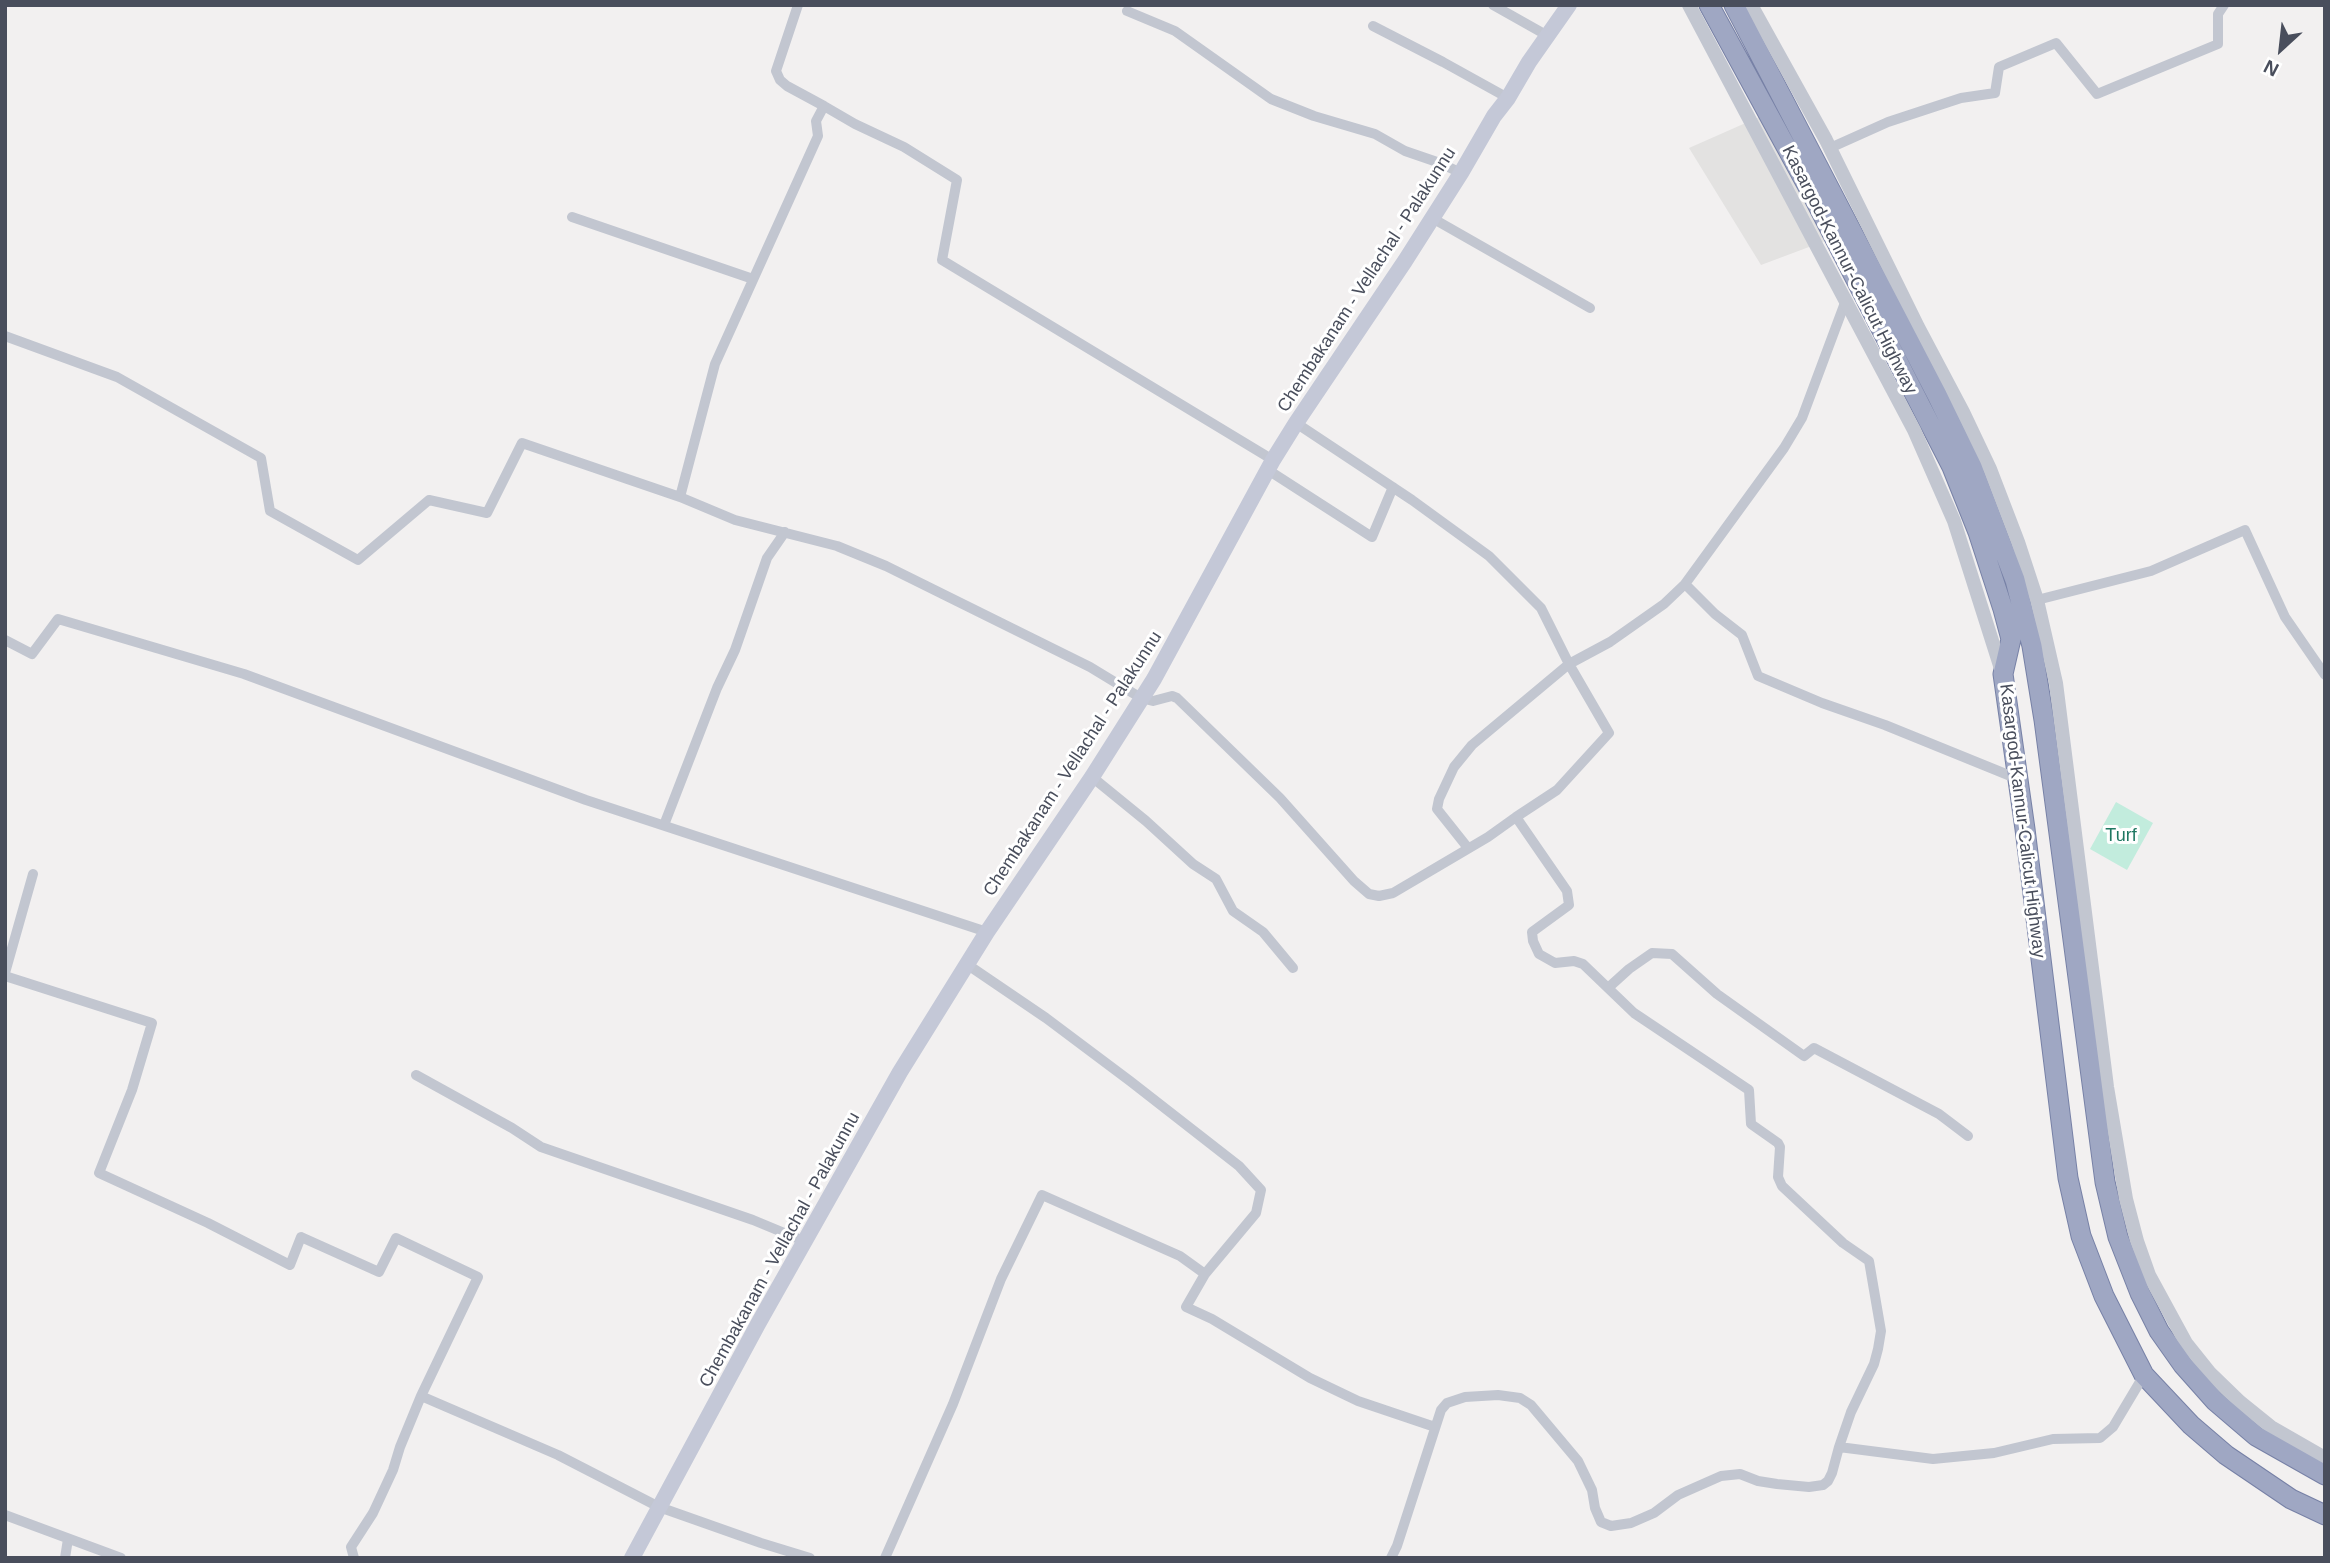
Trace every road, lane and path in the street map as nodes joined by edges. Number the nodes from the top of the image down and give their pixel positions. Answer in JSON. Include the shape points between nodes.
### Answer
{"nodes":[{"id":1,"x":799,"y":5,"type":"edge"},
{"id":2,"x":1493,"y":5,"type":"edge"},
{"id":3,"x":1569,"y":5,"type":"edge"},
{"id":4,"x":1689,"y":5,"type":"edge"},
{"id":5,"x":1709,"y":5,"type":"edge"},
{"id":6,"x":1734,"y":5,"type":"edge"},
{"id":7,"x":1751,"y":5,"type":"edge"},
{"id":8,"x":2224,"y":5,"type":"edge"},
{"id":9,"x":1127,"y":11,"type":"dead end"},
{"id":10,"x":1373,"y":26,"type":"dead end"},
{"id":11,"x":1548,"y":36,"type":"junction"},
{"id":12,"x":1508,"y":98,"type":"junction"},
{"id":13,"x":824,"y":106,"type":"junction"},
{"id":14,"x":1829,"y":148,"type":"junction"},
{"id":15,"x":1461,"y":173,"type":"junction"},
{"id":16,"x":572,"y":217,"type":"dead end"},
{"id":17,"x":1432,"y":218,"type":"junction"},
{"id":18,"x":753,"y":279,"type":"junction"},
{"id":19,"x":1846,"y":300,"type":"junction"},
{"id":20,"x":1590,"y":308,"type":"dead end"},
{"id":21,"x":5,"y":336,"type":"edge"},
{"id":22,"x":1296,"y":423,"type":"junction"},
{"id":23,"x":1270,"y":465,"type":"junction"},
{"id":24,"x":1394,"y":488,"type":"junction"},
{"id":25,"x":680,"y":497,"type":"junction"},
{"id":26,"x":785,"y":532,"type":"junction"},
{"id":27,"x":1685,"y":584,"type":"junction"},
{"id":28,"x":2037,"y":600,"type":"junction"},
{"id":29,"x":5,"y":640,"type":"edge"},
{"id":30,"x":1569,"y":664,"type":"junction"},
{"id":31,"x":2003,"y":674,"type":"junction"},
{"id":32,"x":2325,"y":675,"type":"edge"},
{"id":33,"x":1141,"y":698,"type":"junction"},
{"id":34,"x":1092,"y":777,"type":"junction"},
{"id":35,"x":2019,"y":779,"type":"junction"},
{"id":36,"x":1516,"y":817,"type":"junction"},
{"id":37,"x":664,"y":825,"type":"junction"},
{"id":38,"x":1468,"y":848,"type":"junction"},
{"id":39,"x":33,"y":874,"type":"dead end"},
{"id":40,"x":987,"y":932,"type":"junction"},
{"id":41,"x":968,"y":965,"type":"junction"},
{"id":42,"x":1293,"y":968,"type":"dead end"},
{"id":43,"x":5,"y":974,"type":"edge"},
{"id":44,"x":1608,"y":988,"type":"junction"},
{"id":45,"x":416,"y":1075,"type":"dead end"},
{"id":46,"x":1968,"y":1136,"type":"dead end"},
{"id":47,"x":806,"y":1242,"type":"junction"},
{"id":48,"x":1205,"y":1274,"type":"junction"},
{"id":49,"x":2144,"y":1375,"type":"junction"},
{"id":50,"x":421,"y":1396,"type":"junction"},
{"id":51,"x":1435,"y":1427,"type":"junction"},
{"id":52,"x":1839,"y":1447,"type":"junction"},
{"id":53,"x":2325,"y":1458,"type":"edge"},
{"id":54,"x":2325,"y":1475,"type":"edge"},
{"id":55,"x":659,"y":1507,"type":"junction"},
{"id":56,"x":5,"y":1515,"type":"edge"},
{"id":57,"x":2325,"y":1515,"type":"edge"},
{"id":58,"x":68,"y":1539,"type":"junction"},
{"id":59,"x":65,"y":1558,"type":"edge"},
{"id":60,"x":121,"y":1558,"type":"edge"},
{"id":61,"x":354,"y":1558,"type":"edge"},
{"id":62,"x":632,"y":1558,"type":"edge"},
{"id":63,"x":810,"y":1558,"type":"edge"},
{"id":64,"x":885,"y":1558,"type":"edge"},
{"id":65,"x":1391,"y":1558,"type":"edge"}],
"edges":[{"from":1,"to":13,"type":"street","via":[[776,71],[788,86]]},
{"from":2,"to":11,"type":"street"},
{"from":3,"to":11,"type":"main road","name":"Chembakanam - Vellachal - Palakunnu"},
{"from":4,"to":19,"type":"street"},
{"from":5,"to":31,"type":"highway","name":"Kasargod-Kannur-Calicut Highway","via":[[1952,467],[1978,532],[2011,639]]},
{"from":6,"to":54,"type":"highway","name":"Kasargod-Kannur-Calicut Highway","via":[[1937,395],[1972,467],[2015,580],[2045,720],[2105,1182],[2118,1237],[2140,1293],[2183,1366],[2216,1401],[2256,1436]]},
{"from":7,"to":14,"type":"street"},
{"from":8,"to":14,"type":"street","via":[[2218,14],[2218,44],[2097,94],[2056,43],[1999,67],[1995,93],[1961,98],[1888,122]]},
{"from":9,"to":15,"type":"street","via":[[1175,31],[1271,99],[1375,134]]},
{"from":10,"to":12,"type":"street"},
{"from":11,"to":12,"type":"main road","name":"Chembakanam - Vellachal - Palakunnu"},
{"from":12,"to":15,"type":"main road","name":"Chembakanam - Vellachal - Palakunnu"},
{"from":13,"to":18,"type":"street","via":[[816,121],[818,136]]},
{"from":13,"to":23,"type":"street","via":[[957,180],[942,260]]},
{"from":14,"to":28,"type":"street","via":[[1990,469]]},
{"from":15,"to":17,"type":"main road","name":"Chembakanam - Vellachal - Palakunnu"},
{"from":16,"to":18,"type":"street"},
{"from":17,"to":20,"type":"street"},
{"from":17,"to":22,"type":"main road","name":"Chembakanam - Vellachal - Palakunnu"},
{"from":18,"to":25,"type":"street","via":[[715,364]]},
{"from":19,"to":27,"type":"street","via":[[1802,418]]},
{"from":19,"to":31,"type":"street","via":[[1914,430],[1954,521]]},
{"from":21,"to":25,"type":"street","via":[[117,377],[261,458],[270,511],[358,560],[429,500],[487,513],[522,443]]},
{"from":22,"to":23,"type":"main road","name":"Chembakanam - Vellachal - Palakunnu"},
{"from":22,"to":24,"type":"street"},
{"from":23,"to":24,"type":"street","via":[[1371,537]]},
{"from":23,"to":33,"type":"main road","name":"Chembakanam - Vellachal - Palakunnu","via":[[1169,655]]},
{"from":24,"to":30,"type":"street","via":[[1489,556],[1541,608]]},
{"from":25,"to":26,"type":"street","via":[[735,520]]},
{"from":26,"to":33,"type":"street","via":[[886,566],[1090,667]]},
{"from":26,"to":37,"type":"street","via":[[767,558]]},
{"from":27,"to":30,"type":"street","via":[[1610,642]]},
{"from":27,"to":35,"type":"street","via":[[1742,635],[1758,676]]},
{"from":28,"to":32,"type":"street","via":[[2151,571],[2245,530],[2285,617]]},
{"from":28,"to":53,"type":"street","via":[[2056,683],[2107,1087],[2137,1241],[2165,1308],[2210,1373],[2271,1427]]},
{"from":29,"to":37,"type":"street","via":[[32,654],[58,619],[244,674]]},
{"from":30,"to":36,"type":"street","via":[[1609,733],[1557,790]]},
{"from":30,"to":38,"type":"street","via":[[1472,746],[1454,767],[1437,809]]},
{"from":31,"to":35,"type":"highway","name":"Kasargod-Kannur-Calicut Highway"},
{"from":33,"to":34,"type":"main road","name":"Chembakanam - Vellachal - Palakunnu"},
{"from":33,"to":38,"type":"street","via":[[1177,698],[1280,798],[1369,894],[1393,893]]},
{"from":34,"to":40,"type":"main road","name":"Chembakanam - Vellachal - Palakunnu"},
{"from":34,"to":42,"type":"street","via":[[1216,879],[1233,911],[1263,932]]},
{"from":35,"to":49,"type":"highway","name":"Kasargod-Kannur-Calicut Highway","via":[[2068,1178],[2081,1236],[2104,1297]]},
{"from":36,"to":38,"type":"street"},
{"from":36,"to":44,"type":"street","via":[[1567,891],[1569,905],[1532,932],[1539,954],[1555,963],[1583,964]]},
{"from":37,"to":40,"type":"street"},
{"from":39,"to":43,"type":"street"},
{"from":40,"to":41,"type":"main road","name":"Chembakanam - Vellachal - Palakunnu"},
{"from":41,"to":47,"type":"main road","name":"Chembakanam - Vellachal - Palakunnu","via":[[900,1072]]},
{"from":41,"to":48,"type":"street","via":[[1130,1081],[1239,1166],[1261,1190],[1256,1213]]},
{"from":43,"to":50,"type":"street","via":[[152,1023],[99,1173],[290,1265],[301,1237],[379,1272],[397,1238],[478,1277]]},
{"from":44,"to":46,"type":"street","via":[[1652,953],[1672,954],[1717,994],[1804,1056],[1814,1048],[1939,1114]]},
{"from":44,"to":52,"type":"street","via":[[1634,1013],[1749,1090],[1751,1124],[1780,1147],[1778,1177],[1782,1186],[1869,1261],[1881,1331],[1874,1364]]},
{"from":45,"to":47,"type":"street","via":[[541,1147]]},
{"from":47,"to":55,"type":"main road","name":"Chembakanam - Vellachal - Palakunnu"},
{"from":48,"to":51,"type":"street","via":[[1186,1307],[1310,1378],[1358,1401]]},
{"from":48,"to":64,"type":"street","via":[[1180,1256],[1042,1195]]},
{"from":49,"to":52,"type":"street","via":[[2113,1427],[2100,1437],[2053,1439],[1994,1453],[1933,1459]]},
{"from":49,"to":57,"type":"highway","name":"Kasargod-Kannur-Calicut Highway","via":[[2226,1455],[2291,1499]]},
{"from":50,"to":55,"type":"street","via":[[558,1455]]},
{"from":50,"to":61,"type":"street","via":[[393,1470],[351,1547]]},
{"from":51,"to":52,"type":"street","via":[[1441,1410],[1454,1400],[1498,1395],[1520,1398],[1578,1461],[1601,1522],[1611,1526],[1632,1523],[1721,1476],[1740,1474],[1777,1484],[1823,1485],[1832,1474]]},
{"from":51,"to":65,"type":"street"},
{"from":55,"to":62,"type":"main road","name":"Chembakanam - Vellachal - Palakunnu"},
{"from":55,"to":63,"type":"street"},
{"from":56,"to":58,"type":"street"},
{"from":58,"to":59,"type":"street"},
{"from":58,"to":60,"type":"street"}]}
